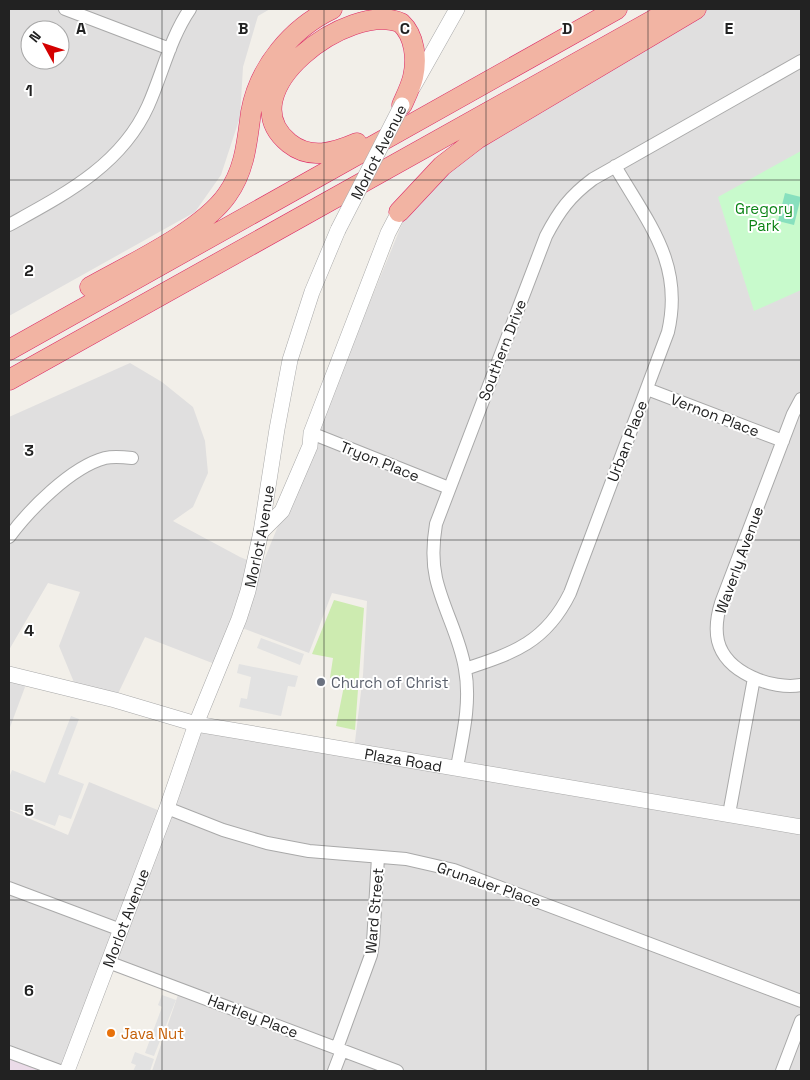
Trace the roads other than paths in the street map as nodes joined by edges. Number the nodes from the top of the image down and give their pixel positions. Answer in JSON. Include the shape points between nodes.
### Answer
{"nodes":[{"id":1,"x":65,"y":9,"type":"edge"},
{"id":2,"x":190,"y":9,"type":"edge"},
{"id":3,"x":332,"y":9,"type":"edge"},
{"id":4,"x":457,"y":9,"type":"edge"},
{"id":5,"x":617,"y":9,"type":"edge"},
{"id":6,"x":673,"y":9,"type":"edge"},
{"id":7,"x":696,"y":9,"type":"edge"},
{"id":8,"x":170,"y":50,"type":"junction"},
{"id":9,"x":801,"y":62,"type":"edge"},
{"id":10,"x":468,"y":93,"type":"junction"},
{"id":11,"x":402,"y":105,"type":"junction"},
{"id":12,"x":616,"y":166,"type":"junction"},
{"id":13,"x":399,"y":212,"type":"joint"},
{"id":14,"x":9,"y":225,"type":"edge"},
{"id":15,"x":9,"y":334,"type":"edge"},
{"id":16,"x":9,"y":350,"type":"edge"},
{"id":17,"x":9,"y":380,"type":"edge"},
{"id":18,"x":647,"y":389,"type":"junction"},
{"id":19,"x":801,"y":399,"type":"edge"},
{"id":20,"x":311,"y":433,"type":"junction"},
{"id":21,"x":783,"y":441,"type":"junction"},
{"id":22,"x":132,"y":458,"type":"dead end"},
{"id":23,"x":449,"y":488,"type":"junction"},
{"id":24,"x":262,"y":532,"type":"junction"},
{"id":25,"x":9,"y":537,"type":"edge"},
{"id":26,"x":465,"y":669,"type":"junction"},
{"id":27,"x":9,"y":674,"type":"edge"},
{"id":28,"x":754,"y":678,"type":"junction"},
{"id":29,"x":801,"y":685,"type":"edge"},
{"id":30,"x":196,"y":724,"type":"junction"},
{"id":31,"x":457,"y":768,"type":"junction"},
{"id":32,"x":167,"y":808,"type":"junction"},
{"id":33,"x":729,"y":814,"type":"junction"},
{"id":34,"x":801,"y":827,"type":"edge"},
{"id":35,"x":378,"y":857,"type":"junction"},
{"id":36,"x":9,"y":888,"type":"edge"},
{"id":37,"x":121,"y":930,"type":"junction"},
{"id":38,"x":108,"y":962,"type":"junction"},
{"id":39,"x":801,"y":1001,"type":"edge"},
{"id":40,"x":801,"y":1021,"type":"edge"},
{"id":41,"x":339,"y":1049,"type":"junction"},
{"id":42,"x":9,"y":1052,"type":"edge"},
{"id":43,"x":60,"y":1071,"type":"edge"},
{"id":44,"x":67,"y":1071,"type":"edge"},
{"id":45,"x":334,"y":1071,"type":"edge"},
{"id":46,"x":397,"y":1071,"type":"edge"},
{"id":47,"x":782,"y":1071,"type":"edge"}],
"edges":[{"from":1,"to":8,"type":"street"},
{"from":2,"to":8,"type":"street"},
{"from":3,"to":15,"type":"highway","via":[[296,33],[271,62],[256,93],[236,181],[215,209],[167,243]]},
{"from":4,"to":11,"type":"street","name":"Morlot Avenue"},
{"from":5,"to":10,"type":"highway"},
{"from":6,"to":17,"type":"highway"},
{"from":7,"to":13,"type":"highway","via":[[476,139],[442,166]]},
{"from":8,"to":14,"type":"street","via":[[147,108],[123,146],[74,189]]},
{"from":9,"to":12,"type":"street","name":"Southern Drive"},
{"from":10,"to":11,"type":"highway","via":[[345,148],[322,154],[299,149],[282,137],[272,118],[271,108],[276,83],[306,44],[334,24],[373,12],[396,20],[411,38],[413,77]]},
{"from":10,"to":16,"type":"highway"},
{"from":11,"to":24,"type":"street","name":"Morlot Avenue","bridge":true,"via":[[338,230],[312,292],[290,360]]},
{"from":12,"to":18,"type":"street","name":"Urban Place","via":[[664,253],[670,270],[672,317]]},
{"from":12,"to":23,"type":"street","name":"Southern Drive","via":[[579,189],[566,202],[546,236]]},
{"from":13,"to":20,"type":"street"},
{"from":18,"to":21,"type":"street","name":"Vernon Place"},
{"from":18,"to":26,"type":"street","name":"Urban Place","via":[[562,608],[539,635],[525,645]]},
{"from":19,"to":21,"type":"street","name":"Waverly Avenue"},
{"from":20,"to":23,"type":"street","name":"Tryon Place"},
{"from":20,"to":24,"type":"street","via":[[310,446],[282,511]]},
{"from":21,"to":28,"type":"street","name":"Waverly Avenue","via":[[717,616],[716,630],[725,655],[742,672]]},
{"from":22,"to":25,"type":"street","via":[[105,458],[70,477],[34,507]]},
{"from":23,"to":26,"type":"street","name":"Southern Drive","via":[[436,524],[433,560]]},
{"from":24,"to":30,"type":"street","name":"Morlot Avenue","via":[[239,619]]},
{"from":26,"to":31,"type":"street","name":"Southern Drive","via":[[467,710]]},
{"from":27,"to":30,"type":"street","name":"Plaza Road"},
{"from":28,"to":29,"type":"street","name":"Waverly Avenue","via":[[766,683]]},
{"from":28,"to":33,"type":"street"},
{"from":30,"to":31,"type":"street","name":"Plaza Road"},
{"from":30,"to":32,"type":"street","name":"Morlot Avenue"},
{"from":31,"to":33,"type":"street","name":"Plaza Road"},
{"from":32,"to":35,"type":"street","name":"Grunauer Place","via":[[266,843],[309,851]]},
{"from":32,"to":37,"type":"street","name":"Morlot Avenue"},
{"from":33,"to":34,"type":"street","name":"Plaza Road"},
{"from":35,"to":39,"type":"street","name":"Grunauer Place","via":[[430,864],[476,877]]},
{"from":35,"to":41,"type":"street","name":"Ward Street","via":[[371,955]]},
{"from":36,"to":37,"type":"street"},
{"from":37,"to":38,"type":"street","name":"Morlot Avenue"},
{"from":38,"to":41,"type":"street","name":"Hartley Place"},
{"from":38,"to":44,"type":"street","name":"Morlot Avenue"},
{"from":40,"to":47,"type":"street"},
{"from":41,"to":45,"type":"street","name":"Ward Street"},
{"from":41,"to":46,"type":"street","name":"Hartley Place"},
{"from":42,"to":43,"type":"street"}]}
